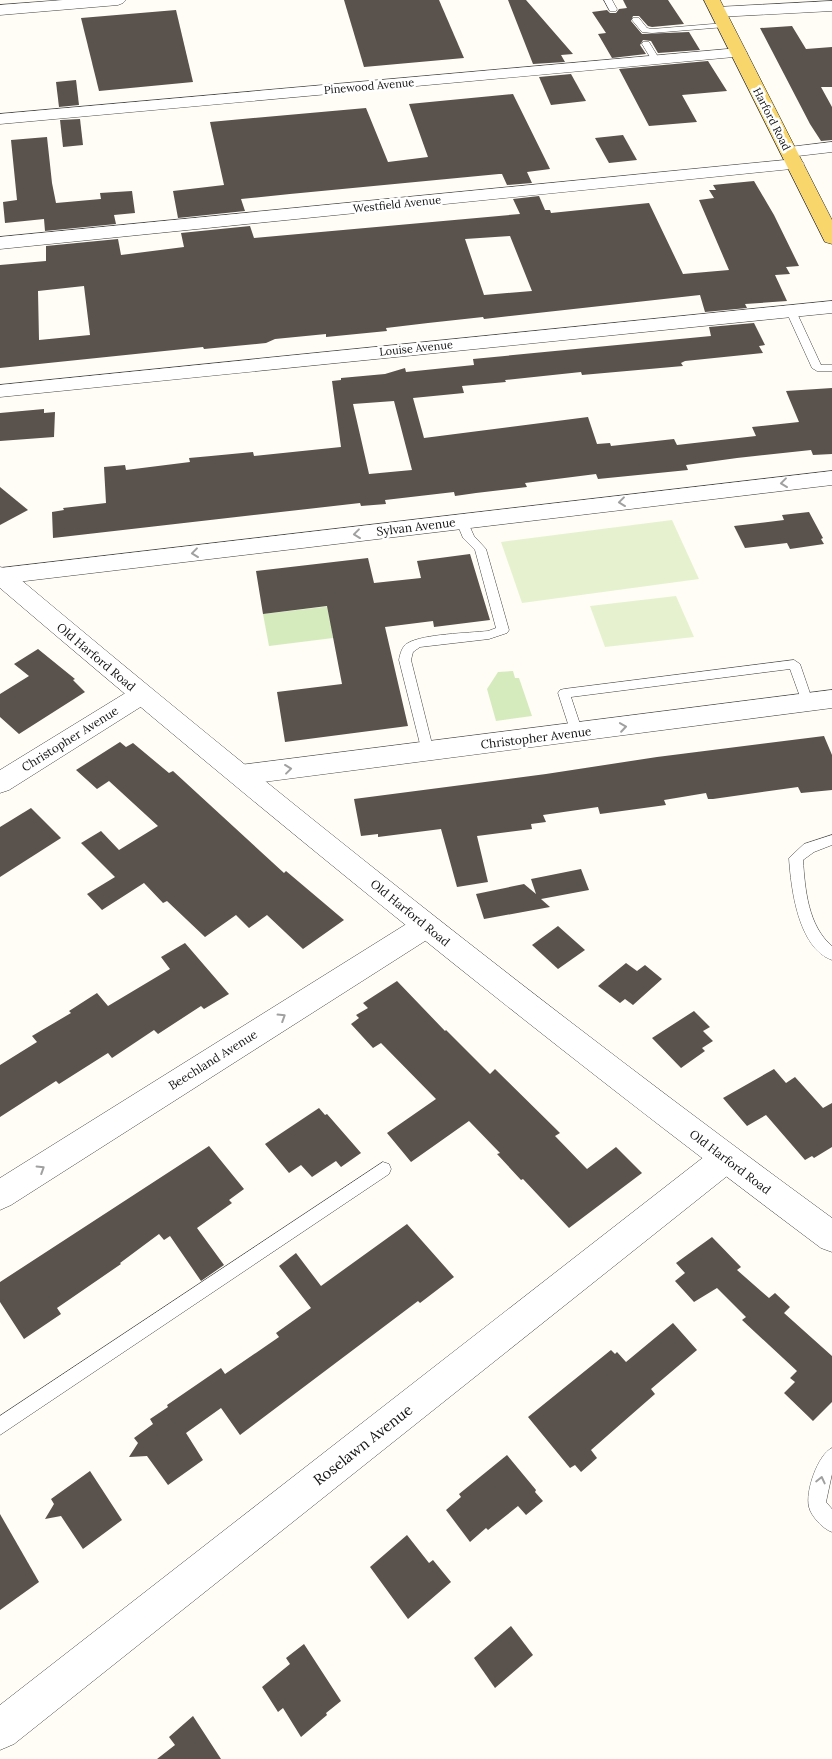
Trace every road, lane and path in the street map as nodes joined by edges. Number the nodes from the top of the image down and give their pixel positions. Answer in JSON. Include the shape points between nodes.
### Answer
{"nodes":[{"id":1,"x":118,"y":0,"type":"edge"},
{"id":2,"x":608,"y":0,"type":"edge"},
{"id":3,"x":832,"y":6,"type":"edge"},
{"id":4,"x":613,"y":9,"type":"dead end"},
{"id":5,"x":0,"y":10,"type":"edge"},
{"id":6,"x":718,"y":12,"type":"edge"},
{"id":7,"x":636,"y":20,"type":"dead end"},
{"id":8,"x":646,"y":44,"type":"dead end"},
{"id":9,"x":739,"y":53,"type":"junction"},
{"id":10,"x":656,"y":60,"type":"junction"},
{"id":11,"x":0,"y":119,"type":"edge"},
{"id":12,"x":832,"y":147,"type":"edge"},
{"id":13,"x":792,"y":158,"type":"junction"},
{"id":14,"x":830,"y":229,"type":"edge"},
{"id":15,"x":0,"y":243,"type":"edge"},
{"id":16,"x":832,"y":307,"type":"edge"},
{"id":17,"x":791,"y":311,"type":"junction"},
{"id":18,"x":817,"y":368,"type":"joint"},
{"id":19,"x":832,"y":368,"type":"edge"},
{"id":20,"x":0,"y":391,"type":"edge"},
{"id":21,"x":832,"y":478,"type":"edge"},
{"id":22,"x":462,"y":521,"type":"junction"},
{"id":23,"x":0,"y":575,"type":"edge"},
{"id":24,"x":141,"y":695,"type":"junction"},
{"id":25,"x":832,"y":699,"type":"edge"},
{"id":26,"x":807,"y":702,"type":"junction"},
{"id":27,"x":577,"y":733,"type":"junction"},
{"id":28,"x":428,"y":752,"type":"junction"},
{"id":29,"x":240,"y":775,"type":"junction"},
{"id":30,"x":0,"y":783,"type":"edge"},
{"id":31,"x":832,"y":840,"type":"edge"},
{"id":32,"x":426,"y":926,"type":"junction"},
{"id":33,"x":832,"y":954,"type":"edge"},
{"id":34,"x":725,"y":1159,"type":"junction"},
{"id":35,"x":383,"y":1169,"type":"dead end"},
{"id":36,"x":0,"y":1194,"type":"edge"},
{"id":37,"x":832,"y":1237,"type":"edge"},
{"id":38,"x":0,"y":1426,"type":"edge"},
{"id":39,"x":832,"y":1457,"type":"edge"},
{"id":40,"x":832,"y":1524,"type":"edge"},
{"id":41,"x":0,"y":1730,"type":"edge"}],
"edges":[{"from":1,"to":5,"type":"street"},
{"from":2,"to":4,"type":"lane"},
{"from":3,"to":6,"type":"street"},
{"from":6,"to":7,"type":"lane","via":[[652,31],[645,30]]},
{"from":6,"to":9,"type":"main road","name":"Harford Road"},
{"from":8,"to":10,"type":"lane"},
{"from":9,"to":10,"type":"street","name":"Pinewood Avenue"},
{"from":9,"to":13,"type":"main road","name":"Harford Road"},
{"from":10,"to":11,"type":"street","name":"Pinewood Avenue"},
{"from":12,"to":13,"type":"street","name":"Westfield Avenue"},
{"from":13,"to":14,"type":"main road","name":"Harford Road"},
{"from":13,"to":15,"type":"street","name":"Westfield Avenue"},
{"from":16,"to":17,"type":"street","name":"Louise Avenue"},
{"from":17,"to":18,"type":"lane"},
{"from":17,"to":20,"type":"street","name":"Louise Avenue"},
{"from":18,"to":19,"type":"lane"},
{"from":21,"to":22,"type":"street","name":"Sylvan Avenue","one_way":true},
{"from":22,"to":23,"type":"street","name":"Sylvan Avenue","one_way":true},
{"from":22,"to":28,"type":"lane","via":[[469,538],[480,550],[503,630],[489,635],[420,642],[406,650],[405,660]]},
{"from":23,"to":24,"type":"street","name":"Old Harford Road"},
{"from":24,"to":29,"type":"street","name":"Old Harford Road"},
{"from":24,"to":30,"type":"street","name":"Christopher Avenue"},
{"from":25,"to":26,"type":"street","name":"Christopher Avenue"},
{"from":27,"to":26,"type":"street","name":"Christopher Avenue","one_way":true},
{"from":26,"to":27,"type":"lane","via":[[794,664],[564,694]]},
{"from":27,"to":28,"type":"street","name":"Christopher Avenue"},
{"from":29,"to":28,"type":"street","name":"Christopher Avenue","one_way":true},
{"from":29,"to":32,"type":"street","name":"Old Harford Road"},
{"from":31,"to":33,"type":"lane","via":[[809,848],[796,858],[798,890],[814,934]]},
{"from":32,"to":34,"type":"street","name":"Old Harford Road"},
{"from":36,"to":32,"type":"street","name":"Beechland Avenue","one_way":true},
{"from":34,"to":37,"type":"street","name":"Old Harford Road"},
{"from":34,"to":41,"type":"street","name":"Roselawn Avenue"},
{"from":35,"to":38,"type":"lane"},
{"from":40,"to":39,"type":"lane","one_way":true,"via":[[816,1505],[822,1474]]}]}
